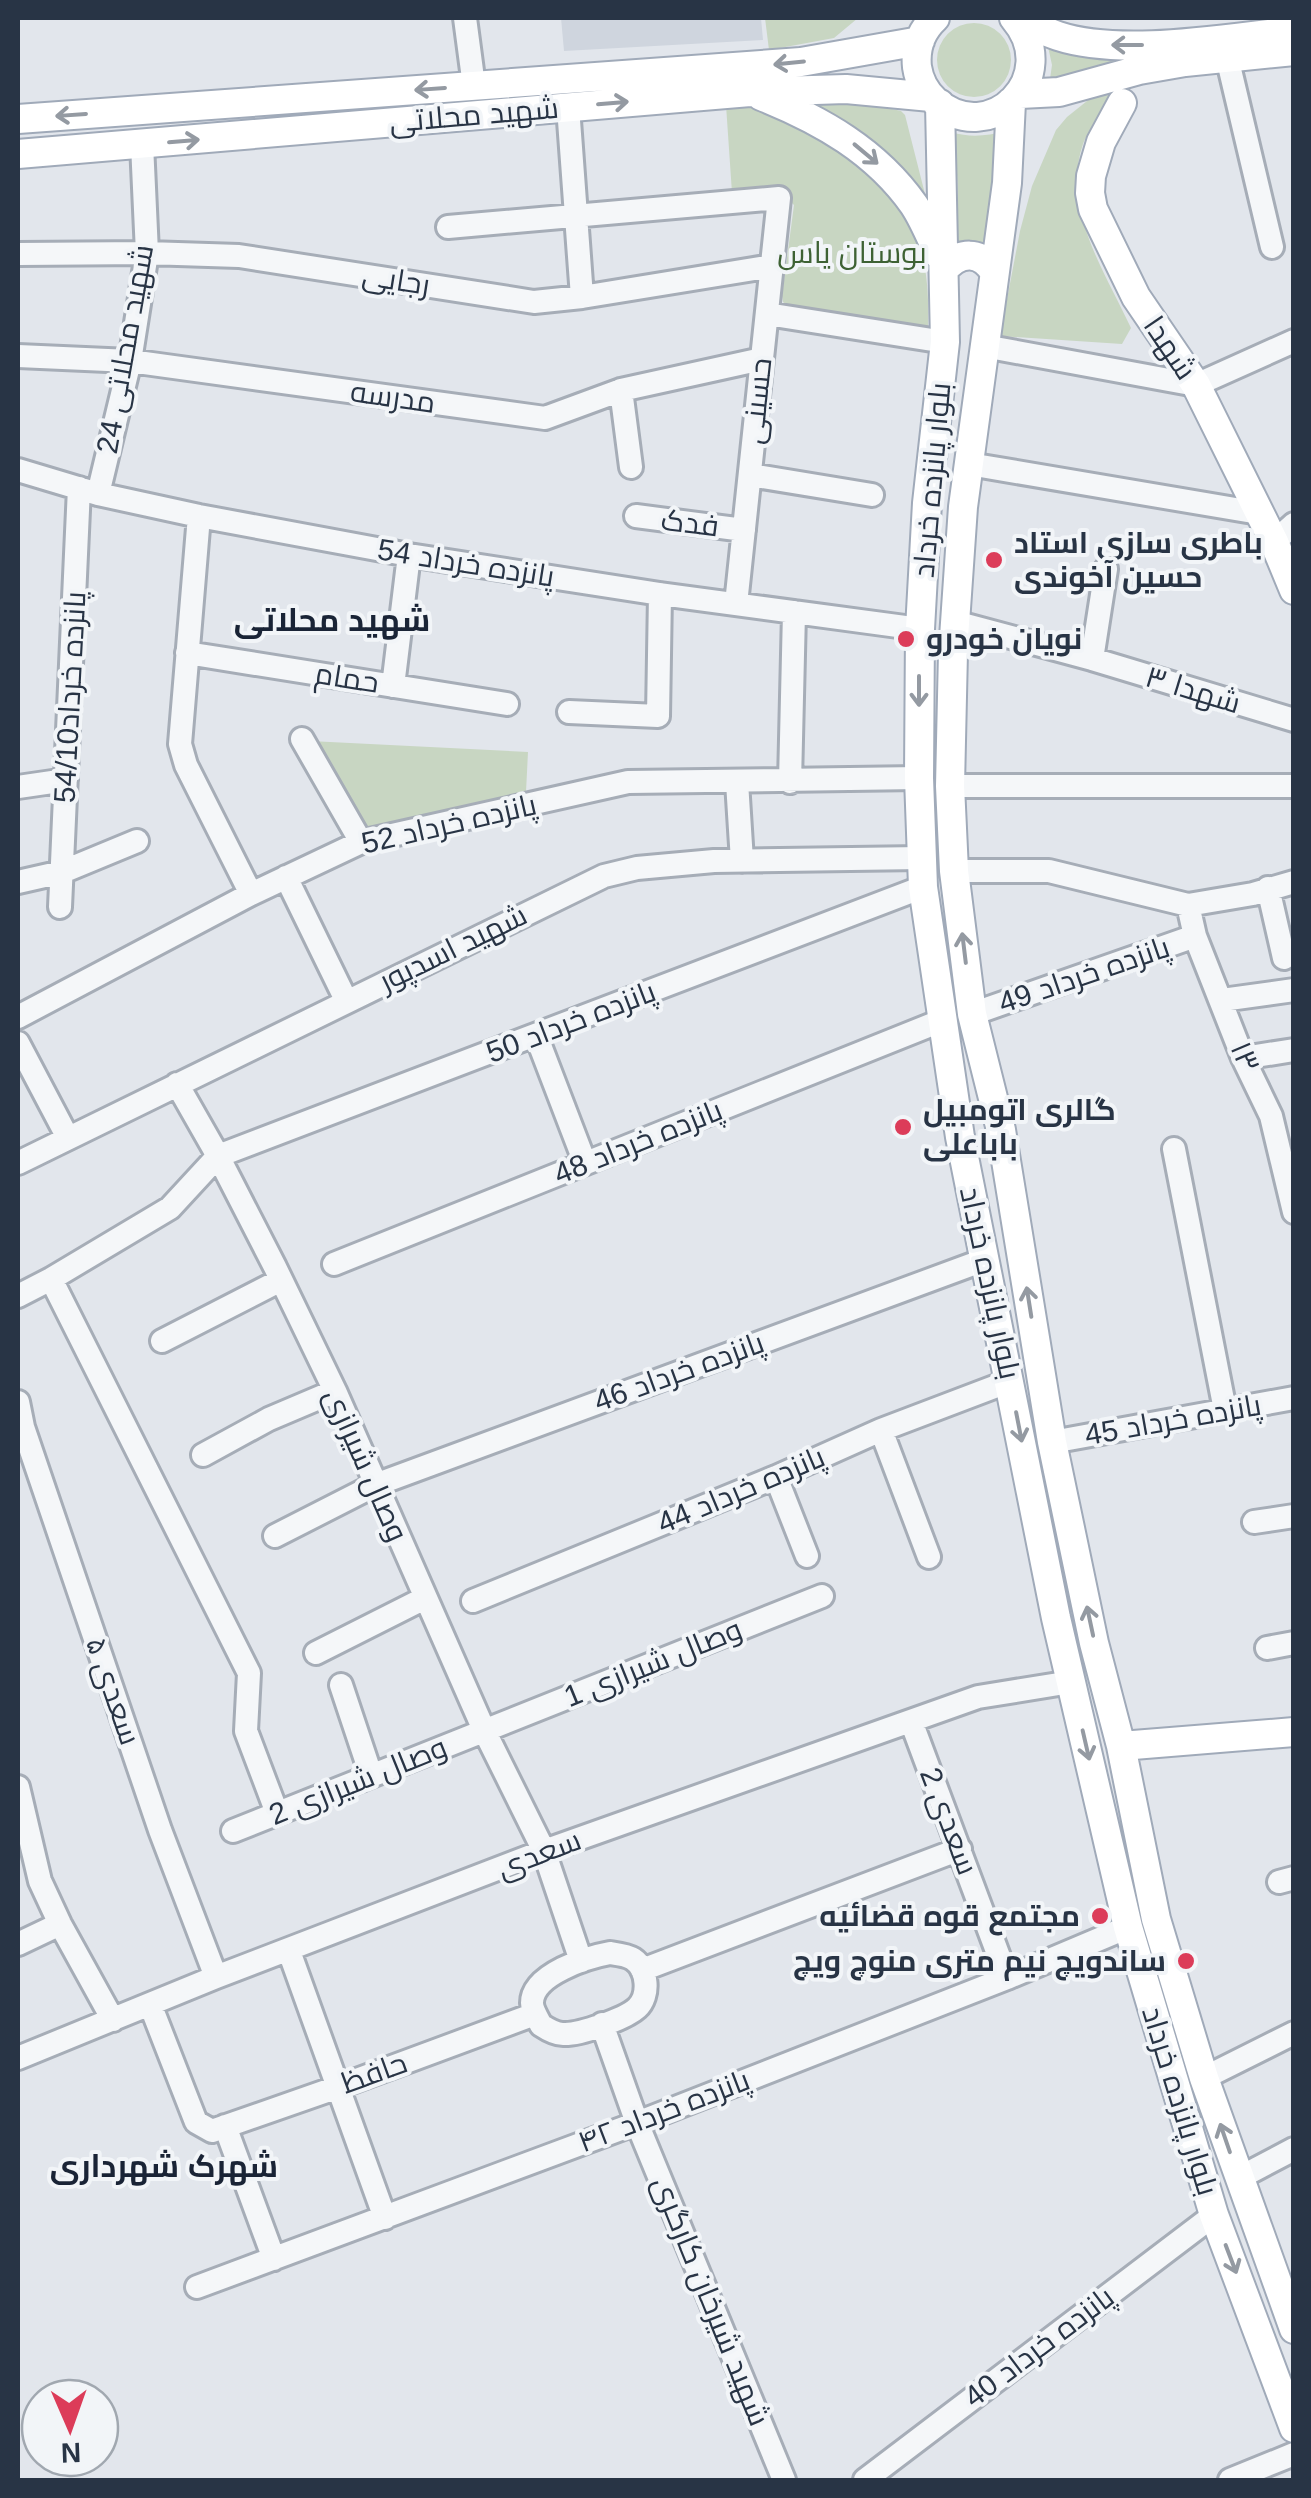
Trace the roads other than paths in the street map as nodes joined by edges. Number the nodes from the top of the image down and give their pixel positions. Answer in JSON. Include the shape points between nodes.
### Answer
{"nodes":[{"id":1,"x":465,"y":18,"type":"edge"},
{"id":2,"x":1014,"y":18,"type":"edge"},
{"id":3,"x":923,"y":27,"type":"edge"},
{"id":4,"x":1294,"y":31,"type":"edge"},
{"id":5,"x":1294,"y":51,"type":"edge"},
{"id":6,"x":840,"y":55,"type":"junction"},
{"id":7,"x":1227,"y":58,"type":"junction"},
{"id":8,"x":474,"y":86,"type":"junction"},
{"id":9,"x":846,"y":89,"type":"junction"},
{"id":10,"x":1116,"y":91,"type":"junction"},
{"id":11,"x":750,"y":92,"type":"junction"},
{"id":12,"x":1016,"y":98,"type":"junction"},
{"id":13,"x":935,"y":101,"type":"junction"},
{"id":14,"x":568,"y":107,"type":"junction"},
{"id":15,"x":18,"y":119,"type":"edge"},
{"id":16,"x":142,"y":144,"type":"junction"},
{"id":17,"x":18,"y":154,"type":"edge"},
{"id":18,"x":576,"y":216,"type":"junction"},
{"id":19,"x":448,"y":227,"type":"dead end"},
{"id":20,"x":1272,"y":247,"type":"dead end"},
{"id":21,"x":147,"y":253,"type":"junction"},
{"id":22,"x":18,"y":254,"type":"edge"},
{"id":23,"x":772,"y":266,"type":"junction"},
{"id":24,"x":944,"y":267,"type":"junction"},
{"id":25,"x":994,"y":272,"type":"junction"},
{"id":26,"x":582,"y":297,"type":"junction"},
{"id":27,"x":766,"y":314,"type":"junction"},
{"id":28,"x":945,"y":342,"type":"junction"},
{"id":29,"x":1294,"y":342,"type":"edge"},
{"id":30,"x":984,"y":346,"type":"junction"},
{"id":31,"x":18,"y":356,"type":"edge"},
{"id":32,"x":762,"y":358,"type":"junction"},
{"id":33,"x":130,"y":360,"type":"junction"},
{"id":34,"x":1196,"y":385,"type":"junction"},
{"id":35,"x":622,"y":390,"type":"junction"},
{"id":36,"x":968,"y":464,"type":"junction"},
{"id":37,"x":632,"y":467,"type":"dead end"},
{"id":38,"x":18,"y":470,"type":"edge"},
{"id":39,"x":750,"y":476,"type":"junction"},
{"id":40,"x":89,"y":491,"type":"junction"},
{"id":41,"x":872,"y":495,"type":"dead end"},
{"id":42,"x":1260,"y":513,"type":"junction"},
{"id":43,"x":199,"y":516,"type":"junction"},
{"id":44,"x":636,"y":516,"type":"dead end"},
{"id":45,"x":744,"y":530,"type":"junction"},
{"id":46,"x":1284,"y":533,"type":"edge"},
{"id":47,"x":409,"y":555,"type":"junction"},
{"id":48,"x":1106,"y":569,"type":"dead end"},
{"id":49,"x":1294,"y":590,"type":"edge"},
{"id":50,"x":660,"y":594,"type":"junction"},
{"id":51,"x":736,"y":604,"type":"junction"},
{"id":52,"x":794,"y":612,"type":"junction"},
{"id":53,"x":956,"y":622,"type":"junction"},
{"id":54,"x":920,"y":629,"type":"junction"},
{"id":55,"x":187,"y":653,"type":"junction"},
{"id":56,"x":1092,"y":659,"type":"junction"},
{"id":57,"x":393,"y":686,"type":"junction"},
{"id":58,"x":506,"y":704,"type":"dead end"},
{"id":59,"x":570,"y":712,"type":"dead end"},
{"id":60,"x":1294,"y":720,"type":"edge"},
{"id":61,"x":302,"y":739,"type":"dead end"},
{"id":62,"x":919,"y":778,"type":"junction"},
{"id":63,"x":66,"y":780,"type":"junction"},
{"id":64,"x":737,"y":782,"type":"junction"},
{"id":65,"x":790,"y":782,"type":"junction"},
{"id":66,"x":950,"y":786,"type":"junction"},
{"id":67,"x":1294,"y":786,"type":"edge"},
{"id":68,"x":18,"y":788,"type":"edge"},
{"id":69,"x":137,"y":841,"type":"dead end"},
{"id":70,"x":361,"y":842,"type":"junction"},
{"id":71,"x":922,"y":858,"type":"junction"},
{"id":72,"x":742,"y":861,"type":"junction"},
{"id":73,"x":954,"y":870,"type":"junction"},
{"id":74,"x":62,"y":872,"type":"junction"},
{"id":75,"x":286,"y":877,"type":"junction"},
{"id":76,"x":18,"y":882,"type":"edge"},
{"id":77,"x":1294,"y":882,"type":"edge"},
{"id":78,"x":923,"y":887,"type":"junction"},
{"id":79,"x":1268,"y":888,"type":"junction"},
{"id":80,"x":251,"y":894,"type":"junction"},
{"id":81,"x":1188,"y":905,"type":"junction"},
{"id":82,"x":60,"y":907,"type":"dead end"},
{"id":83,"x":1195,"y":936,"type":"junction"},
{"id":84,"x":1284,"y":958,"type":"dead end"},
{"id":85,"x":1294,"y":990,"type":"edge"},
{"id":86,"x":346,"y":1000,"type":"junction"},
{"id":87,"x":1222,"y":1000,"type":"junction"},
{"id":88,"x":972,"y":1014,"type":"junction"},
{"id":89,"x":18,"y":1017,"type":"edge"},
{"id":90,"x":943,"y":1020,"type":"junction"},
{"id":91,"x":536,"y":1035,"type":"junction"},
{"id":92,"x":18,"y":1043,"type":"edge"},
{"id":93,"x":1294,"y":1050,"type":"edge"},
{"id":94,"x":1243,"y":1058,"type":"junction"},
{"id":95,"x":177,"y":1084,"type":"junction"},
{"id":96,"x":68,"y":1138,"type":"junction"},
{"id":97,"x":1174,"y":1149,"type":"dead end"},
{"id":98,"x":218,"y":1156,"type":"junction"},
{"id":99,"x":18,"y":1163,"type":"edge"},
{"id":100,"x":585,"y":1164,"type":"junction"},
{"id":101,"x":1289,"y":1165,"type":"edge"},
{"id":102,"x":1294,"y":1212,"type":"edge"},
{"id":103,"x":984,"y":1260,"type":"junction"},
{"id":104,"x":334,"y":1264,"type":"dead end"},
{"id":105,"x":51,"y":1279,"type":"junction"},
{"id":106,"x":281,"y":1280,"type":"junction"},
{"id":107,"x":18,"y":1296,"type":"edge"},
{"id":108,"x":162,"y":1341,"type":"dead end"},
{"id":109,"x":1010,"y":1381,"type":"junction"},
{"id":110,"x":335,"y":1391,"type":"junction"},
{"id":111,"x":1294,"y":1398,"type":"edge"},
{"id":112,"x":18,"y":1402,"type":"edge"},
{"id":113,"x":1226,"y":1410,"type":"junction"},
{"id":114,"x":881,"y":1430,"type":"junction"},
{"id":115,"x":1052,"y":1442,"type":"junction"},
{"id":116,"x":203,"y":1455,"type":"dead end"},
{"id":117,"x":776,"y":1477,"type":"junction"},
{"id":118,"x":375,"y":1484,"type":"junction"},
{"id":119,"x":1294,"y":1516,"type":"edge"},
{"id":120,"x":1254,"y":1522,"type":"dead end"},
{"id":121,"x":275,"y":1536,"type":"dead end"},
{"id":122,"x":807,"y":1556,"type":"dead end"},
{"id":123,"x":929,"y":1557,"type":"dead end"},
{"id":124,"x":822,"y":1596,"type":"dead end"},
{"id":125,"x":425,"y":1598,"type":"junction"},
{"id":126,"x":473,"y":1600,"type":"dead end"},
{"id":127,"x":1294,"y":1644,"type":"edge"},
{"id":128,"x":1266,"y":1648,"type":"dead end"},
{"id":129,"x":316,"y":1652,"type":"dead end"},
{"id":130,"x":1071,"y":1682,"type":"junction"},
{"id":131,"x":341,"y":1684,"type":"dead end"},
{"id":132,"x":911,"y":1721,"type":"junction"},
{"id":133,"x":484,"y":1730,"type":"junction"},
{"id":134,"x":1294,"y":1732,"type":"edge"},
{"id":135,"x":1121,"y":1746,"type":"junction"},
{"id":136,"x":371,"y":1776,"type":"junction"},
{"id":137,"x":18,"y":1787,"type":"edge"},
{"id":138,"x":277,"y":1813,"type":"junction"},
{"id":139,"x":232,"y":1830,"type":"dead end"},
{"id":140,"x":22,"y":1834,"type":"edge"},
{"id":141,"x":960,"y":1848,"type":"junction"},
{"id":142,"x":544,"y":1851,"type":"junction"},
{"id":143,"x":60,"y":1924,"type":"junction"},
{"id":144,"x":1128,"y":1927,"type":"junction"},
{"id":145,"x":18,"y":1944,"type":"edge"},
{"id":146,"x":289,"y":1951,"type":"junction"},
{"id":147,"x":581,"y":1961,"type":"junction"},
{"id":148,"x":642,"y":1970,"type":"junction"},
{"id":149,"x":216,"y":1977,"type":"junction"},
{"id":150,"x":1007,"y":1978,"type":"junction"},
{"id":151,"x":150,"y":2004,"type":"junction"},
{"id":152,"x":535,"y":2014,"type":"junction"},
{"id":153,"x":113,"y":2020,"type":"junction"},
{"id":154,"x":602,"y":2024,"type":"junction"},
{"id":155,"x":1294,"y":2034,"type":"edge"},
{"id":156,"x":18,"y":2058,"type":"edge"},
{"id":157,"x":1204,"y":2078,"type":"junction"},
{"id":158,"x":338,"y":2087,"type":"junction"},
{"id":159,"x":638,"y":2123,"type":"junction"},
{"id":160,"x":218,"y":2128,"type":"junction"},
{"id":161,"x":1294,"y":2149,"type":"edge"},
{"id":162,"x":1239,"y":2178,"type":"junction"},
{"id":163,"x":1214,"y":2215,"type":"junction"},
{"id":164,"x":385,"y":2218,"type":"junction"},
{"id":165,"x":274,"y":2259,"type":"junction"},
{"id":166,"x":197,"y":2286,"type":"dead end"},
{"id":167,"x":1294,"y":2328,"type":"edge"},
{"id":168,"x":1294,"y":2428,"type":"edge"},
{"id":169,"x":1294,"y":2454,"type":"edge"},
{"id":170,"x":784,"y":2480,"type":"edge"},
{"id":171,"x":865,"y":2480,"type":"edge"},
{"id":172,"x":1230,"y":2480,"type":"edge"}],
"edges":[{"from":1,"to":8,"type":"street"},
{"from":4,"to":2,"type":"main road","one_way":true,"via":[[1166,45],[1103,44],[1060,37]]},
{"from":2,"to":12,"type":"main road","name":"بلوار پانزده خرداد","via":[[1032,55]]},
{"from":3,"to":6,"type":"main road","name":"شهید محلاتی"},
{"from":3,"to":13,"type":"main road","name":"بلوار پانزده خرداد","via":[[918,73]]},
{"from":5,"to":7,"type":"main road"},
{"from":6,"to":8,"type":"main road","name":"شهید محلاتی","one_way":true},
{"from":6,"to":9,"type":"main road","via":[[850,69]]},
{"from":7,"to":10,"type":"main road","via":[[1185,62]]},
{"from":7,"to":20,"type":"street"},
{"from":8,"to":15,"type":"main road","name":"شهید محلاتی","one_way":true},
{"from":9,"to":11,"type":"main road","name":"شهید محلاتی"},
{"from":9,"to":13,"type":"main road","name":"شهید محلاتی"},
{"from":10,"to":12,"type":"main road"},
{"from":10,"to":34,"type":"main road","name":"شهدا","via":[[1091,176],[1093,210],[1136,297]]},
{"from":14,"to":11,"type":"main road","name":"شهید محلاتی","one_way":true},
{"from":11,"to":24,"type":"main road","one_way":true,"via":[[800,112],[867,154],[916,208]]},
{"from":12,"to":13,"type":"main road","name":"شهید محلاتی","via":[[976,116]]},
{"from":12,"to":25,"type":"main road","name":"بلوار پانزده خرداد"},
{"from":13,"to":24,"type":"main road","name":"بلوار پانزده خرداد"},
{"from":16,"to":14,"type":"main road","name":"شهید محلاتی","one_way":true},
{"from":14,"to":18,"type":"street"},
{"from":16,"to":17,"type":"main road","name":"شهید محلاتی"},
{"from":16,"to":21,"type":"street","name":"شهید محلاتی 24"},
{"from":18,"to":19,"type":"street"},
{"from":18,"to":23,"type":"street","name":"حسینی","via":[[779,198]]},
{"from":18,"to":26,"type":"street"},
{"from":21,"to":22,"type":"street","name":"رجایی"},
{"from":21,"to":26,"type":"street","name":"رجایی","via":[[239,256],[534,302]]},
{"from":21,"to":33,"type":"street","name":"شهید محلاتی 24"},
{"from":23,"to":26,"type":"street","name":"رجایی"},
{"from":23,"to":27,"type":"street","name":"حسینی"},
{"from":24,"to":25,"type":"main road","via":[[966,255],[983,259]]},
{"from":24,"to":28,"type":"main road","name":"بلوار پانزده خرداد"},
{"from":25,"to":30,"type":"main road","name":"بلوار پانزده خرداد"},
{"from":27,"to":28,"type":"street"},
{"from":27,"to":32,"type":"street","name":"حسینی"},
{"from":28,"to":54,"type":"main road","name":"بلوار پانزده خرداد"},
{"from":29,"to":34,"type":"street"},
{"from":30,"to":34,"type":"street"},
{"from":30,"to":36,"type":"main road","name":"بلوار پانزده خرداد"},
{"from":31,"to":33,"type":"street","name":"مدرسه"},
{"from":32,"to":35,"type":"street","name":"مدرسه"},
{"from":32,"to":39,"type":"street","name":"حسینی"},
{"from":33,"to":35,"type":"street","name":"مدرسه","via":[[545,418]]},
{"from":33,"to":40,"type":"street","name":"شهید محلاتی 24"},
{"from":34,"to":42,"type":"main road","name":"شهدا"},
{"from":35,"to":37,"type":"street"},
{"from":36,"to":42,"type":"street"},
{"from":36,"to":53,"type":"main road","name":"بلوار پانزده خرداد"},
{"from":38,"to":40,"type":"street","name":"پانزده خرداد 54"},
{"from":39,"to":41,"type":"street"},
{"from":39,"to":45,"type":"street","name":"حسینی"},
{"from":40,"to":43,"type":"street","name":"پانزده خرداد 54"},
{"from":40,"to":63,"type":"street","name":"پانزده خرداد54/10"},
{"from":42,"to":46,"type":"main road","name":"شهدا"},
{"from":43,"to":47,"type":"street","name":"پانزده خرداد 54"},
{"from":43,"to":55,"type":"street"},
{"from":44,"to":45,"type":"street","name":"فدک"},
{"from":45,"to":51,"type":"street","name":"حسینی"},
{"from":46,"to":49,"type":"main road","name":"شهدا"},
{"from":47,"to":50,"type":"street","name":"پانزده خرداد 54"},
{"from":47,"to":57,"type":"street"},
{"from":48,"to":56,"type":"street"},
{"from":50,"to":51,"type":"street","name":"پانزده خرداد 54"},
{"from":50,"to":59,"type":"street","via":[[658,716]]},
{"from":51,"to":52,"type":"street","name":"پانزده خرداد 54"},
{"from":52,"to":54,"type":"street","name":"پانزده خرداد 54"},
{"from":52,"to":65,"type":"street"},
{"from":53,"to":56,"type":"street","name":"شهدا ۳"},
{"from":53,"to":66,"type":"main road","name":"بلوار پانزده خرداد"},
{"from":54,"to":62,"type":"main road","name":"بلوار پانزده خرداد","one_way":true},
{"from":55,"to":57,"type":"street","name":"حمام"},
{"from":55,"to":80,"type":"street","via":[[180,744]]},
{"from":56,"to":60,"type":"street","name":"شهدا ۳"},
{"from":57,"to":58,"type":"street","name":"حمام"},
{"from":61,"to":70,"type":"street"},
{"from":62,"to":65,"type":"street","name":"پانزده خرداد 52"},
{"from":62,"to":71,"type":"main road","name":"بلوار پانزده خرداد"},
{"from":63,"to":68,"type":"street"},
{"from":63,"to":74,"type":"street","name":"پانزده خرداد54/10"},
{"from":64,"to":65,"type":"street","name":"پانزده خرداد 52"},
{"from":64,"to":70,"type":"street","name":"پانزده خرداد 52","via":[[628,782]]},
{"from":64,"to":72,"type":"street"},
{"from":66,"to":67,"type":"street"},
{"from":66,"to":73,"type":"main road","name":"بلوار پانزده خرداد"},
{"from":69,"to":74,"type":"street"},
{"from":70,"to":75,"type":"street","name":"پانزده خرداد 52"},
{"from":71,"to":72,"type":"street","name":"شهید اسدپور"},
{"from":71,"to":78,"type":"main road","name":"بلوار پانزده خرداد"},
{"from":72,"to":86,"type":"street","name":"شهید اسدپور","via":[[604,876]]},
{"from":73,"to":81,"type":"street","via":[[1049,871]]},
{"from":88,"to":73,"type":"main road","name":"بلوار پانزده خرداد","one_way":true},
{"from":74,"to":76,"type":"street"},
{"from":74,"to":82,"type":"street","name":"پانزده خرداد54/10"},
{"from":75,"to":80,"type":"street","name":"پانزده خرداد 52"},
{"from":75,"to":86,"type":"street"},
{"from":77,"to":79,"type":"street"},
{"from":78,"to":90,"type":"main road","name":"بلوار پانزده خرداد"},
{"from":78,"to":91,"type":"street","name":"پانزده خرداد 50"},
{"from":79,"to":81,"type":"street"},
{"from":79,"to":84,"type":"street"},
{"from":80,"to":89,"type":"street","name":"پانزده خرداد 52"},
{"from":81,"to":83,"type":"street","name":"۱۳"},
{"from":83,"to":87,"type":"street","name":"۱۳"},
{"from":83,"to":88,"type":"street","name":"پانزده خرداد 49"},
{"from":85,"to":87,"type":"street"},
{"from":86,"to":95,"type":"street","name":"شهید اسدپور"},
{"from":87,"to":94,"type":"street","name":"۱۳"},
{"from":115,"to":88,"type":"main road","name":"بلوار پانزده خرداد","one_way":true,"via":[[1001,1130]]},
{"from":90,"to":100,"type":"street","name":"پانزده خرداد 48"},
{"from":90,"to":103,"type":"main road","name":"بلوار پانزده خرداد"},
{"from":91,"to":98,"type":"street","name":"پانزده خرداد 50"},
{"from":91,"to":100,"type":"street"},
{"from":92,"to":96,"type":"street"},
{"from":93,"to":94,"type":"street"},
{"from":94,"to":101,"type":"street","name":"۱۳"},
{"from":95,"to":96,"type":"street","name":"شهید اسدپور"},
{"from":95,"to":98,"type":"street","name":"وصال شیرازی"},
{"from":96,"to":99,"type":"street","name":"شهید اسدپور"},
{"from":97,"to":113,"type":"street"},
{"from":98,"to":105,"type":"street","via":[[170,1208]]},
{"from":98,"to":106,"type":"street","name":"وصال شیرازی"},
{"from":100,"to":104,"type":"street","name":"پانزده خرداد 48"},
{"from":101,"to":102,"type":"street","name":"۱۳"},
{"from":103,"to":109,"type":"main road","name":"بلوار پانزده خرداد"},
{"from":103,"to":118,"type":"street","name":"پانزده خرداد 46"},
{"from":105,"to":107,"type":"street"},
{"from":105,"to":138,"type":"street","via":[[248,1673],[246,1731]]},
{"from":106,"to":108,"type":"street"},
{"from":106,"to":110,"type":"street","name":"وصال شیرازی"},
{"from":109,"to":114,"type":"street","name":"پانزده خرداد 44"},
{"from":109,"to":130,"type":"main road","name":"بلوار پانزده خرداد","one_way":true},
{"from":110,"to":116,"type":"street"},
{"from":110,"to":118,"type":"street","name":"وصال شیرازی"},
{"from":111,"to":113,"type":"street","name":"پانزده خرداد 45"},
{"from":112,"to":149,"type":"street","name":"سعدی ۵","via":[[160,1830]]},
{"from":113,"to":115,"type":"street","name":"پانزده خرداد 45"},
{"from":114,"to":117,"type":"street","name":"پانزده خرداد 44"},
{"from":114,"to":123,"type":"street"},
{"from":135,"to":115,"type":"main road","name":"بلوار پانزده خرداد","one_way":true},
{"from":117,"to":122,"type":"street"},
{"from":117,"to":126,"type":"street","name":"پانزده خرداد 44"},
{"from":118,"to":121,"type":"street","name":"پانزده خرداد 46"},
{"from":118,"to":125,"type":"street","name":"وصال شیرازی"},
{"from":119,"to":120,"type":"street"},
{"from":124,"to":133,"type":"street","name":"وصال شیرازی 1"},
{"from":125,"to":129,"type":"street"},
{"from":125,"to":133,"type":"street","name":"وصال شیرازی"},
{"from":127,"to":128,"type":"street"},
{"from":130,"to":132,"type":"street","name":"سعدی","via":[[978,1697]]},
{"from":130,"to":144,"type":"main road","name":"بلوار پانزده خرداد","one_way":true},
{"from":131,"to":136,"type":"street"},
{"from":132,"to":141,"type":"street","name":"سعدی 2"},
{"from":132,"to":142,"type":"street","name":"سعدی"},
{"from":133,"to":136,"type":"street","name":"وصال شیرازی 2"},
{"from":133,"to":142,"type":"street","name":"وصال شیرازی"},
{"from":134,"to":135,"type":"main road"},
{"from":135,"to":157,"type":"main road","name":"بلوار پانزده خرداد","via":[[1156,1919]]},
{"from":136,"to":138,"type":"street","name":"وصال شیرازی 2"},
{"from":137,"to":140,"type":"street"},
{"from":138,"to":139,"type":"street","name":"وصال شیرازی 2"},
{"from":140,"to":143,"type":"street"},
{"from":141,"to":148,"type":"street"},
{"from":141,"to":150,"type":"street","name":"سعدی 2"},
{"from":142,"to":146,"type":"street","name":"سعدی"},
{"from":142,"to":147,"type":"street","name":"وصال شیرازی"},
{"from":143,"to":145,"type":"street"},
{"from":143,"to":153,"type":"street"},
{"from":144,"to":150,"type":"street","name":"پانزده خرداد ۴۲"},
{"from":144,"to":163,"type":"main road","name":"بلوار پانزده خرداد"},
{"from":146,"to":149,"type":"street","name":"سعدی"},
{"from":146,"to":158,"type":"street"},
{"from":147,"to":148,"type":"street","via":[[610,1953],[634,1960]]},
{"from":147,"to":152,"type":"street","via":[[535,1990]]},
{"from":148,"to":154,"type":"street","via":[[644,1997],[636,2008]]},
{"from":149,"to":151,"type":"street","name":"سعدی"},
{"from":150,"to":159,"type":"street","name":"پانزده خرداد ۴۲"},
{"from":151,"to":153,"type":"street","name":"سعدی"},
{"from":151,"to":160,"type":"street","via":[[196,2122]]},
{"from":152,"to":154,"type":"street","via":[[541,2025],[563,2034]]},
{"from":152,"to":158,"type":"street","name":"حافظ"},
{"from":153,"to":156,"type":"street","name":"سعدی"},
{"from":154,"to":159,"type":"street","name":"شهید شیرخان کارگری"},
{"from":155,"to":157,"type":"street"},
{"from":162,"to":157,"type":"main road","name":"بلوار پانزده خرداد","one_way":true},
{"from":158,"to":160,"type":"street","name":"حافظ"},
{"from":158,"to":164,"type":"street"},
{"from":159,"to":164,"type":"street","name":"پانزده خرداد ۴۲"},
{"from":159,"to":170,"type":"street","name":"شهید شیرخان کارگری"},
{"from":160,"to":165,"type":"street"},
{"from":161,"to":162,"type":"street"},
{"from":162,"to":167,"type":"main road","name":"بلوار پانزده خرداد"},
{"from":163,"to":168,"type":"main road","name":"بلوار پانزده خرداد","one_way":true},
{"from":163,"to":171,"type":"street","name":"پانزده خرداد 40"},
{"from":164,"to":165,"type":"street","name":"پانزده خرداد ۴۲"},
{"from":165,"to":166,"type":"street","name":"پانزده خرداد ۴۲"},
{"from":169,"to":172,"type":"street"}]}
